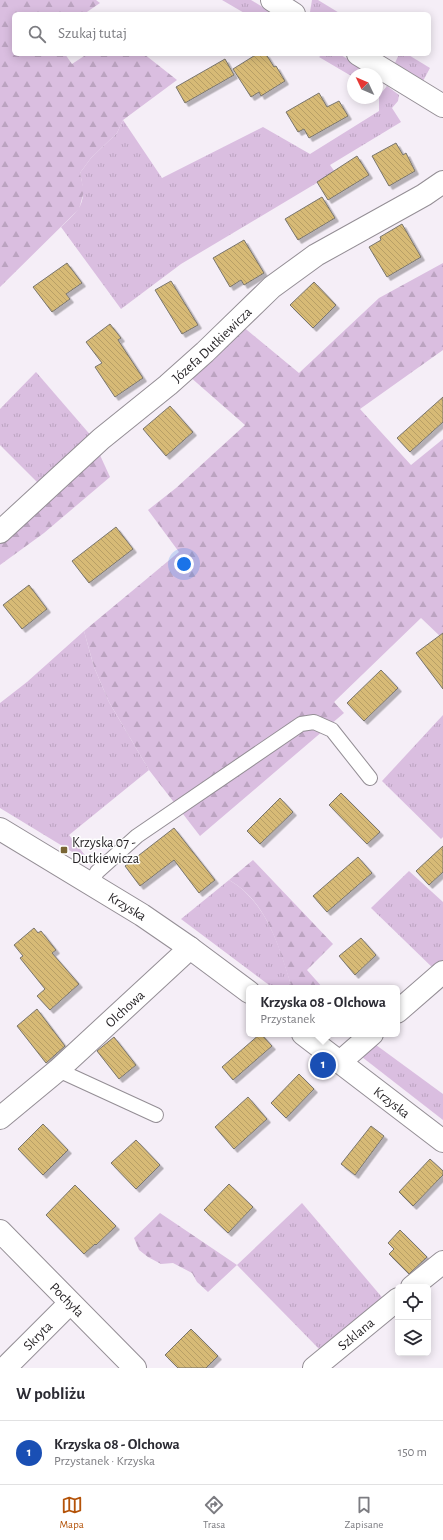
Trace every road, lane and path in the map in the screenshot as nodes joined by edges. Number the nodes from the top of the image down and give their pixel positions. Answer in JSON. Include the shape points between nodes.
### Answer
{"nodes":[{"id":1,"x":272,"y":0,"type":"edge"},
{"id":2,"x":291,"y":12,"type":"edge"},
{"id":3,"x":361,"y":56,"type":"edge"},
{"id":4,"x":443,"y":106,"type":"edge"},
{"id":5,"x":443,"y":182,"type":"edge"},
{"id":6,"x":0,"y":532,"type":"edge"},
{"id":7,"x":370,"y":778,"type":"dead end"},
{"id":8,"x":0,"y":829,"type":"edge"},
{"id":9,"x":91,"y":884,"type":"junction"},
{"id":10,"x":190,"y":948,"type":"junction"},
{"id":11,"x":443,"y":972,"type":"edge"},
{"id":12,"x":246,"y":990,"type":"edge"},
{"id":13,"x":400,"y":1009,"type":"edge"},
{"id":14,"x":307,"y":1037,"type":"edge"},
{"id":15,"x":369,"y":1037,"type":"edge"},
{"id":16,"x":340,"y":1062,"type":"junction"},
{"id":17,"x":58,"y":1070,"type":"junction"},
{"id":18,"x":156,"y":1115,"type":"dead end"},
{"id":19,"x":0,"y":1118,"type":"edge"},
{"id":20,"x":443,"y":1141,"type":"edge"},
{"id":21,"x":0,"y":1231,"type":"edge"},
{"id":22,"x":443,"y":1262,"type":"edge"},
{"id":23,"x":416,"y":1284,"type":"edge"},
{"id":24,"x":395,"y":1301,"type":"edge"},
{"id":25,"x":70,"y":1303,"type":"junction"},
{"id":26,"x":5,"y":1368,"type":"edge"},
{"id":27,"x":135,"y":1368,"type":"edge"},
{"id":28,"x":314,"y":1368,"type":"edge"}],
"edges":[{"from":1,"to":2,"type":"street"},
{"from":3,"to":4,"type":"street"},
{"from":5,"to":6,"type":"street","name":"Józefa Dutkiewicza","via":[[316,255],[272,287],[205,352],[101,439]]},
{"from":7,"to":9,"type":"lane","via":[[332,730],[314,722],[301,724],[137,836],[97,872]]},
{"from":8,"to":9,"type":"street","name":"Krzyska"},
{"from":9,"to":10,"type":"street","name":"Krzyska"},
{"from":10,"to":12,"type":"street","name":"Krzyska"},
{"from":10,"to":17,"type":"street","name":"Olchowa"},
{"from":11,"to":13,"type":"street"},
{"from":14,"to":16,"type":"street","name":"Krzyska"},
{"from":15,"to":16,"type":"street"},
{"from":16,"to":20,"type":"street","name":"Krzyska"},
{"from":17,"to":18,"type":"lane"},
{"from":17,"to":19,"type":"street","name":"Olchowa"},
{"from":21,"to":25,"type":"street","name":"Pochyła"},
{"from":22,"to":23,"type":"street"},
{"from":24,"to":28,"type":"street","name":"Szklana"},
{"from":25,"to":26,"type":"street","name":"Skryta"},
{"from":25,"to":27,"type":"street","name":"Pochyła"}]}
